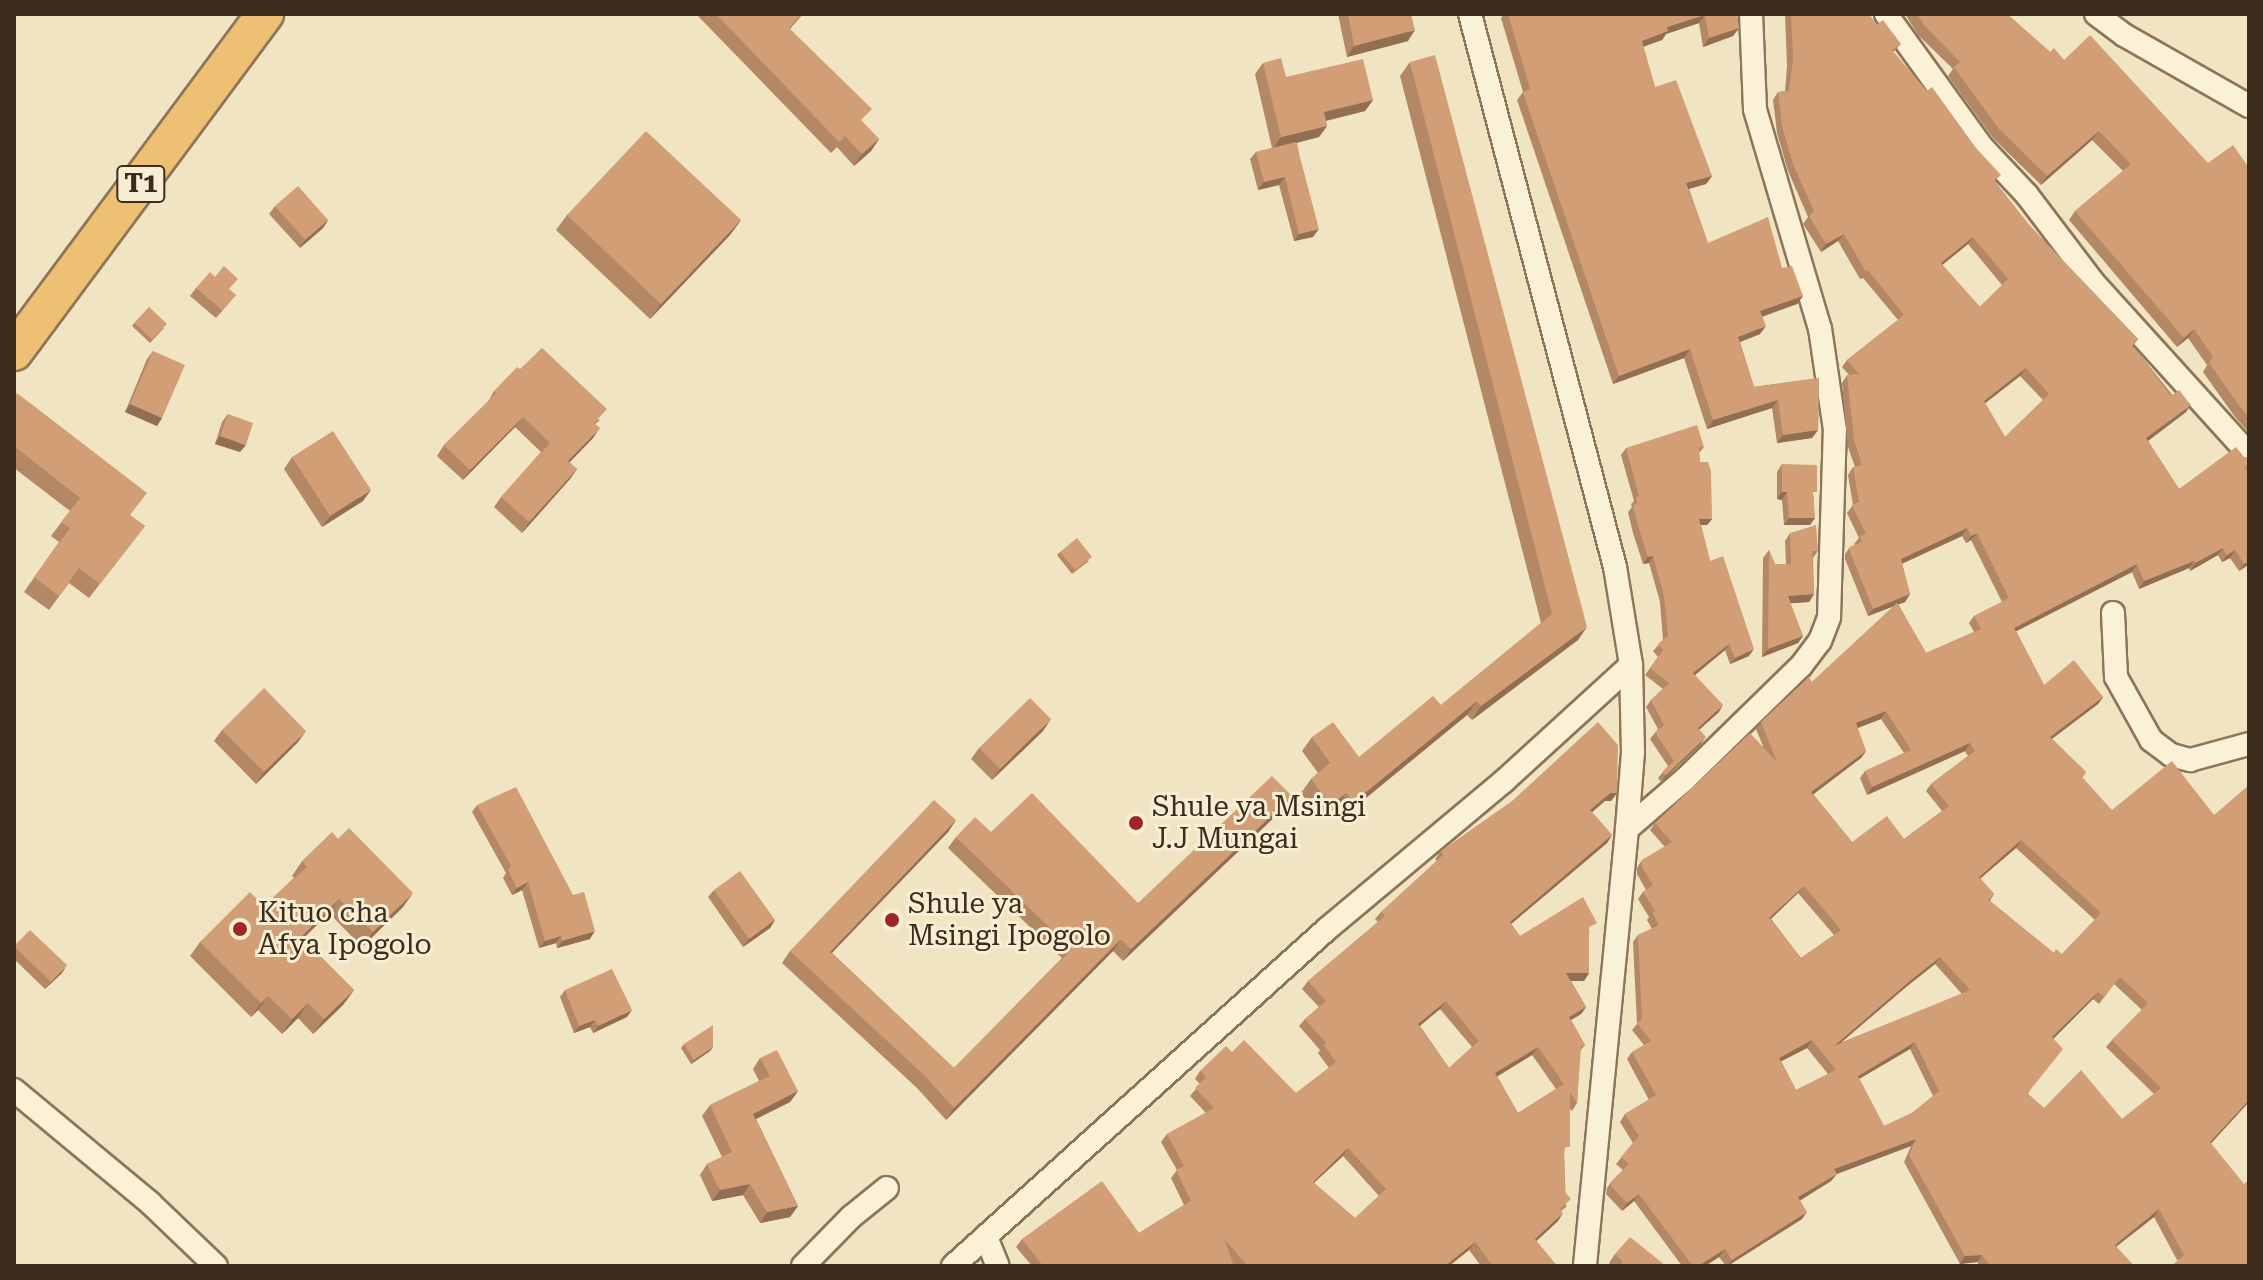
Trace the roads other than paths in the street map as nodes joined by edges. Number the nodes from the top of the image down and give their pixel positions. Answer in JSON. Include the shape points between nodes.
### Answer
{"nodes":[{"id":1,"x":265,"y":14,"type":"edge"},
{"id":2,"x":1470,"y":14,"type":"edge"},
{"id":3,"x":1751,"y":14,"type":"edge"},
{"id":4,"x":1886,"y":14,"type":"edge"},
{"id":5,"x":2096,"y":14,"type":"edge"},
{"id":6,"x":2249,"y":106,"type":"edge"},
{"id":7,"x":14,"y":352,"type":"edge"},
{"id":8,"x":2249,"y":454,"type":"edge"},
{"id":9,"x":2113,"y":613,"type":"dead end"},
{"id":10,"x":1631,"y":665,"type":"junction"},
{"id":11,"x":2249,"y":744,"type":"edge"},
{"id":12,"x":1627,"y":829,"type":"junction"},
{"id":13,"x":14,"y":1090,"type":"edge"},
{"id":14,"x":887,"y":1188,"type":"dead end"},
{"id":15,"x":986,"y":1237,"type":"junction"},
{"id":16,"x":216,"y":1266,"type":"edge"},
{"id":17,"x":803,"y":1266,"type":"edge"},
{"id":18,"x":953,"y":1266,"type":"edge"},
{"id":19,"x":998,"y":1266,"type":"edge"},
{"id":20,"x":1585,"y":1266,"type":"edge"}],
"edges":[{"from":1,"to":7,"type":"highway","number":"T1"},
{"from":2,"to":10,"type":"street","via":[[1615,567]]},
{"from":3,"to":12,"type":"street","via":[[1755,109],[1820,329],[1835,430],[1829,617],[1820,641],[1801,666]]},
{"from":4,"to":8,"type":"street","via":[[1982,147],[2027,195],[2093,282]]},
{"from":5,"to":6,"type":"street"},
{"from":9,"to":11,"type":"street","via":[[2116,677],[2151,740],[2171,755],[2190,760]]},
{"from":10,"to":12,"type":"street","via":[[1633,752]]},
{"from":10,"to":15,"type":"street","via":[[1504,781],[1327,929]]},
{"from":12,"to":20,"type":"street"},
{"from":13,"to":16,"type":"street","via":[[150,1203]]},
{"from":14,"to":17,"type":"street"},
{"from":15,"to":18,"type":"street"},
{"from":15,"to":19,"type":"street"}]}
